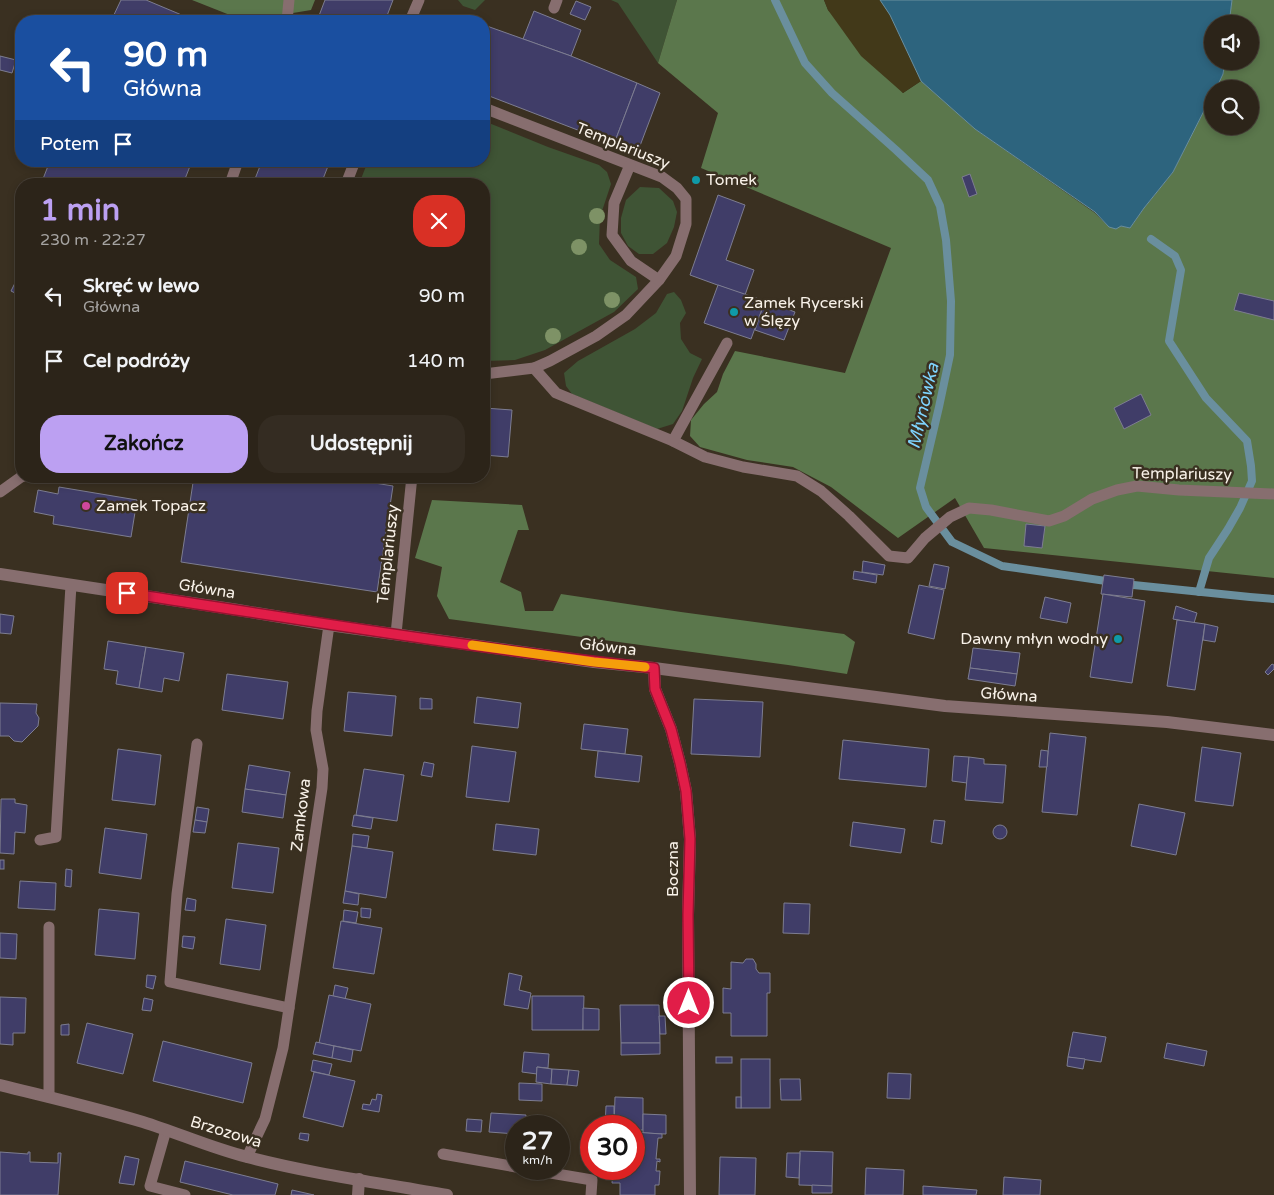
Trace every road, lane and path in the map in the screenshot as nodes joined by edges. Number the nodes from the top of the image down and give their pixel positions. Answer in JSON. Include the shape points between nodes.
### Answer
{"nodes":[{"id":1,"x":289,"y":0,"type":"edge"},
{"id":2,"x":419,"y":0,"type":"edge"},
{"id":3,"x":288,"y":15,"type":"edge"},
{"id":4,"x":413,"y":15,"type":"edge"},
{"id":5,"x":490,"y":110,"type":"edge"},
{"id":6,"x":630,"y":165,"type":"junction"},
{"id":7,"x":659,"y":280,"type":"junction"},
{"id":8,"x":726,"y":343,"type":"dead end"},
{"id":9,"x":534,"y":368,"type":"junction"},
{"id":10,"x":490,"y":373,"type":"edge"},
{"id":11,"x":672,"y":441,"type":"junction"},
{"id":12,"x":15,"y":481,"type":"edge"},
{"id":13,"x":411,"y":483,"type":"edge"},
{"id":14,"x":0,"y":492,"type":"edge"},
{"id":15,"x":1270,"y":494,"type":"edge"},
{"id":16,"x":0,"y":574,"type":"edge"},
{"id":17,"x":71,"y":585,"type":"junction"},
{"id":18,"x":330,"y":625,"type":"junction"},
{"id":19,"x":396,"y":634,"type":"junction"},
{"id":20,"x":654,"y":668,"type":"junction"},
{"id":21,"x":1274,"y":735,"type":"edge"},
{"id":22,"x":197,"y":744,"type":"dead end"},
{"id":23,"x":40,"y":840,"type":"dead end"},
{"id":24,"x":49,"y":927,"type":"dead end"},
{"id":25,"x":289,"y":1008,"type":"junction"},
{"id":26,"x":0,"y":1084,"type":"edge"},
{"id":27,"x":48,"y":1097,"type":"junction"},
{"id":28,"x":166,"y":1130,"type":"junction"},
{"id":29,"x":443,"y":1154,"type":"dead end"},
{"id":30,"x":247,"y":1157,"type":"junction"},
{"id":31,"x":505,"y":1165,"type":"edge"},
{"id":32,"x":570,"y":1176,"type":"edge"},
{"id":33,"x":359,"y":1179,"type":"junction"},
{"id":34,"x":149,"y":1190,"type":"edge"},
{"id":35,"x":186,"y":1195,"type":"edge"},
{"id":36,"x":358,"y":1195,"type":"edge"},
{"id":37,"x":447,"y":1195,"type":"edge"},
{"id":38,"x":591,"y":1195,"type":"edge"},
{"id":39,"x":690,"y":1195,"type":"edge"}],
"edges":[{"from":1,"to":3,"type":"lane"},
{"from":2,"to":4,"type":"lane"},
{"from":5,"to":6,"type":"lane","name":"Templariuszy"},
{"from":6,"to":7,"type":"lane","via":[[614,203],[612,235],[631,261]]},
{"from":6,"to":7,"type":"lane","name":"Templariuszy","via":[[662,177],[686,199],[686,224],[676,256]]},
{"from":7,"to":9,"type":"lane","name":"Templariuszy","via":[[626,315],[596,336]]},
{"from":8,"to":11,"type":"lane"},
{"from":9,"to":10,"type":"lane","name":"Templariuszy"},
{"from":9,"to":11,"type":"lane","via":[[556,394]]},
{"from":11,"to":15,"type":"lane","name":"Templariuszy","via":[[711,459],[743,468],[797,476],[821,491],[890,556],[908,558],[950,517],[969,508],[1049,521],[1092,499],[1137,486]]},
{"from":12,"to":14,"type":"lane"},
{"from":13,"to":19,"type":"lane","name":"Templariuszy"},
{"from":16,"to":17,"type":"street","name":"Główna"},
{"from":17,"to":18,"type":"street","name":"Główna"},
{"from":17,"to":23,"type":"lane","via":[[56,838]]},
{"from":18,"to":19,"type":"street","name":"Główna"},
{"from":18,"to":25,"type":"lane","name":"Zamkowa","via":[[316,730],[322,788]]},
{"from":19,"to":20,"type":"street","name":"Główna"},
{"from":20,"to":21,"type":"street","name":"Główna","via":[[945,706],[1167,722]]},
{"from":20,"to":39,"type":"street","name":"Boczna","via":[[655,689],[671,729],[686,791],[690,839]]},
{"from":22,"to":25,"type":"lane","via":[[177,894],[170,982]]},
{"from":24,"to":27,"type":"lane"},
{"from":25,"to":30,"type":"lane","name":"Zamkowa","via":[[283,1048],[265,1118]]},
{"from":26,"to":27,"type":"street","name":"Brzozowa"},
{"from":27,"to":28,"type":"street","name":"Brzozowa"},
{"from":28,"to":30,"type":"street","name":"Brzozowa"},
{"from":28,"to":34,"type":"lane"},
{"from":29,"to":31,"type":"lane"},
{"from":30,"to":33,"type":"street","name":"Brzozowa"},
{"from":32,"to":38,"type":"lane","via":[[592,1180]]},
{"from":33,"to":36,"type":"street"},
{"from":33,"to":37,"type":"street","name":"Brzozowa"},
{"from":34,"to":35,"type":"lane"}]}
